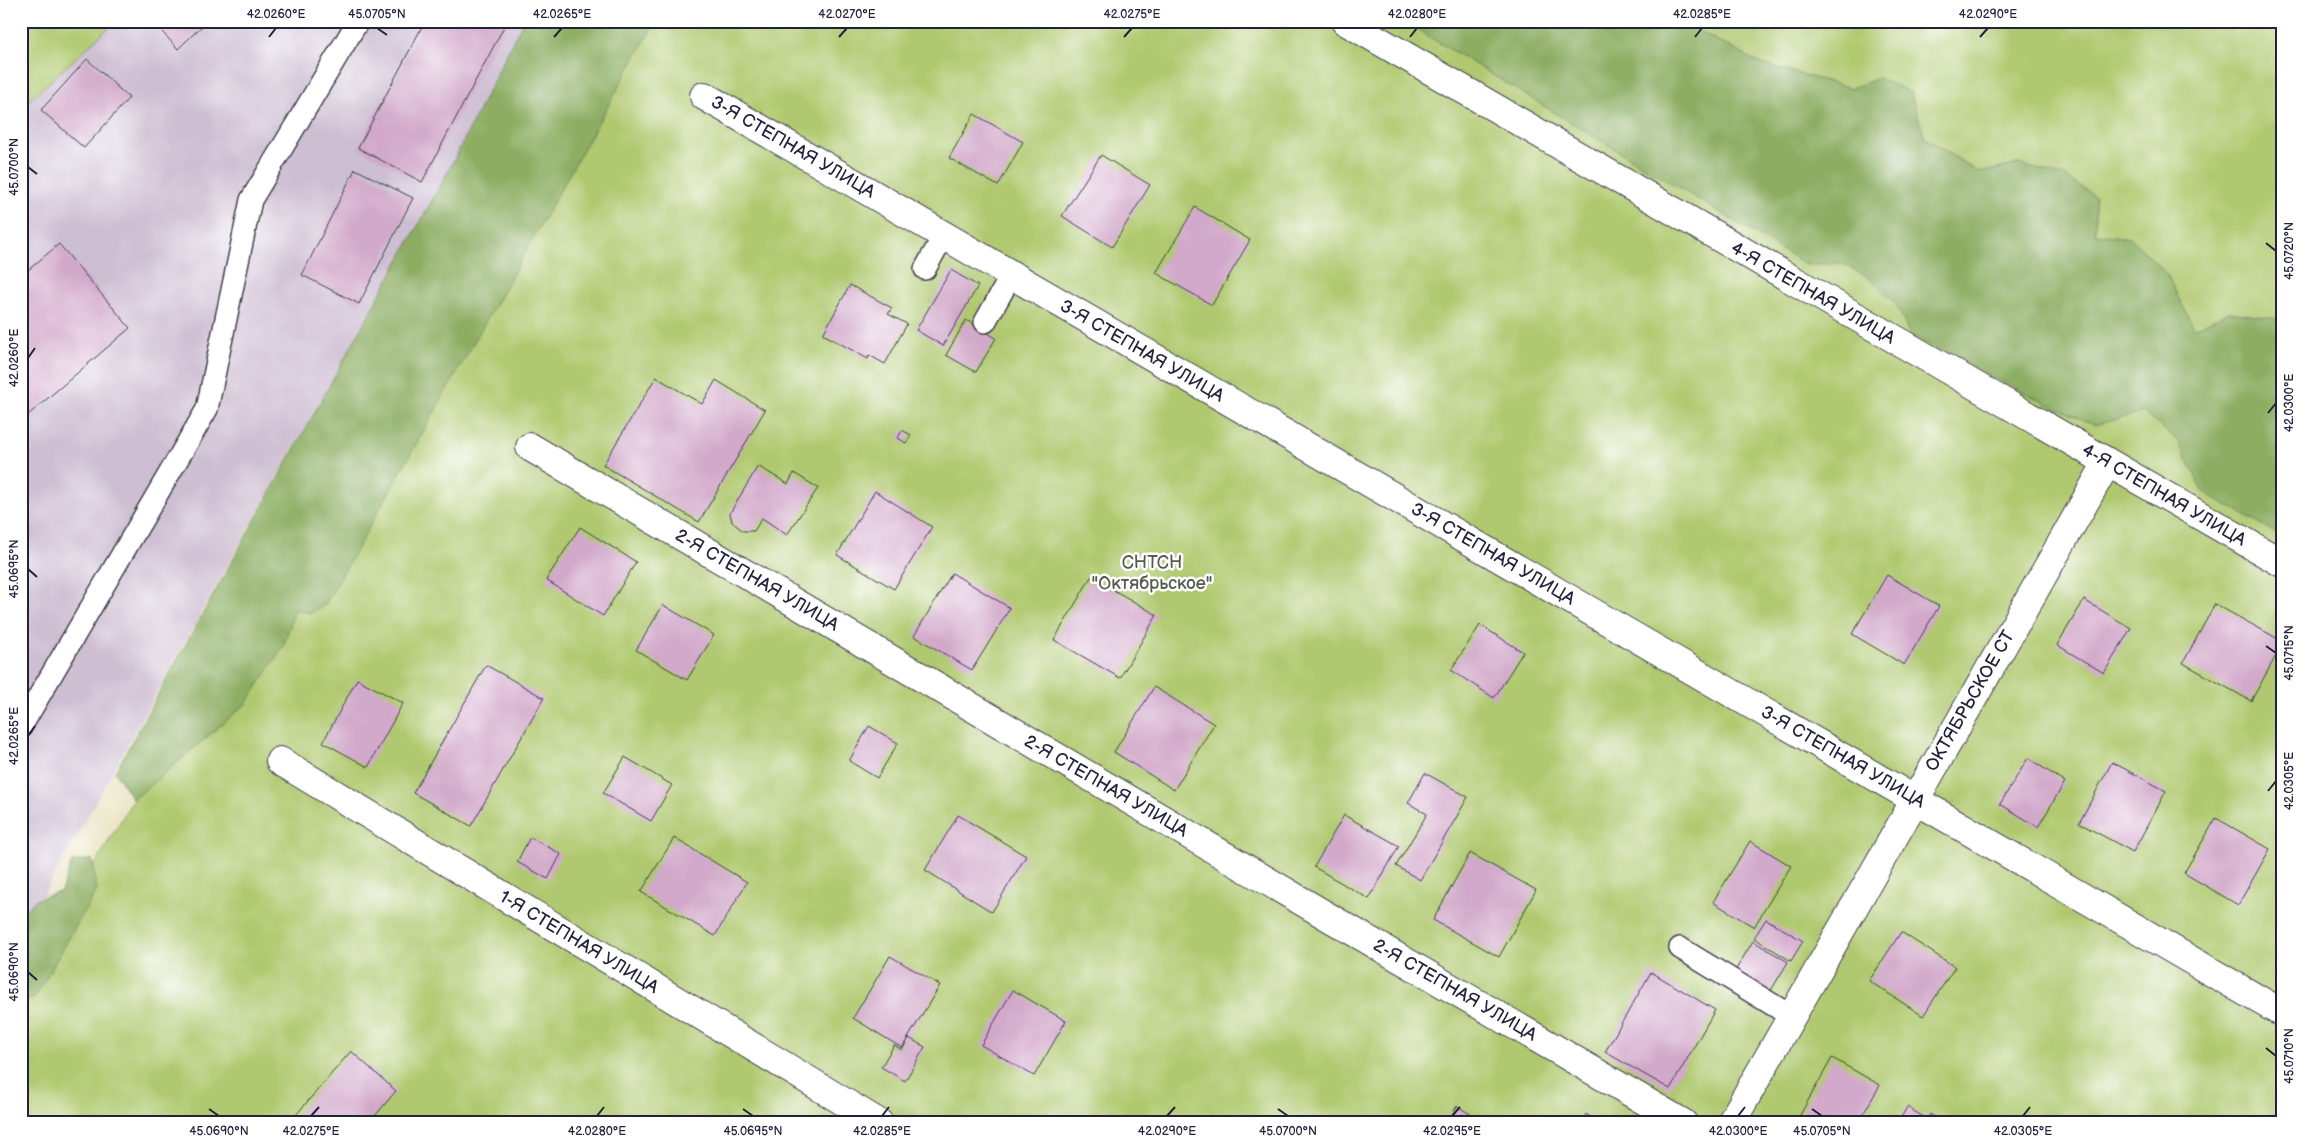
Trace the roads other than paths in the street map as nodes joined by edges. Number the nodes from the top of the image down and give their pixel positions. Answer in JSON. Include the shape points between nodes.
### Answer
{"nodes":[{"id":1,"x":358,"y":21,"type":"edge"},
{"id":2,"x":1345,"y":21,"type":"edge"},
{"id":3,"x":704,"y":96,"type":"dead end"},
{"id":4,"x":944,"y":235,"type":"junction"},
{"id":5,"x":925,"y":269,"type":"dead end"},
{"id":6,"x":1011,"y":276,"type":"junction"},
{"id":7,"x":985,"y":322,"type":"dead end"},
{"id":8,"x":530,"y":446,"type":"dead end"},
{"id":9,"x":2107,"y":463,"type":"junction"},
{"id":10,"x":2282,"y":563,"type":"edge"},
{"id":11,"x":21,"y":727,"type":"edge"},
{"id":12,"x":280,"y":761,"type":"dead end"},
{"id":13,"x":1914,"y":798,"type":"junction"},
{"id":14,"x":1680,"y":948,"type":"dead end"},
{"id":15,"x":2282,"y":1013,"type":"edge"},
{"id":16,"x":1791,"y":1016,"type":"junction"},
{"id":17,"x":879,"y":1123,"type":"edge"},
{"id":18,"x":1683,"y":1123,"type":"edge"},
{"id":19,"x":1731,"y":1123,"type":"edge"}],
"edges":[{"from":1,"to":11,"type":"lane","via":[[251,200],[207,409]]},
{"from":2,"to":9,"type":"street","name":"4-Я СТЕПНАЯ УЛИЦА"},
{"from":3,"to":4,"type":"street","name":"3-Я СТЕПНАЯ УЛИЦА"},
{"from":4,"to":5,"type":"lane"},
{"from":4,"to":6,"type":"street","name":"3-Я СТЕПНАЯ УЛИЦА"},
{"from":6,"to":7,"type":"lane"},
{"from":6,"to":13,"type":"street","name":"3-Я СТЕПНАЯ УЛИЦА"},
{"from":8,"to":18,"type":"street","name":"2-Я СТЕПНАЯ УЛИЦА"},
{"from":9,"to":10,"type":"street","name":"4-Я СТЕПНАЯ УЛИЦА"},
{"from":9,"to":13,"type":"street","name":"ОКТЯБРЬСКОЕ СТ"},
{"from":12,"to":17,"type":"street","name":"1-Я СТЕПНАЯ УЛИЦА"},
{"from":13,"to":15,"type":"street","name":"3-Я СТЕПНАЯ УЛИЦА"},
{"from":13,"to":16,"type":"street","name":"ОКТЯБРЬСКОЕ СТ"},
{"from":14,"to":16,"type":"lane"},
{"from":16,"to":19,"type":"street","name":"ОКТЯБРЬСКОЕ СТ"}]}
